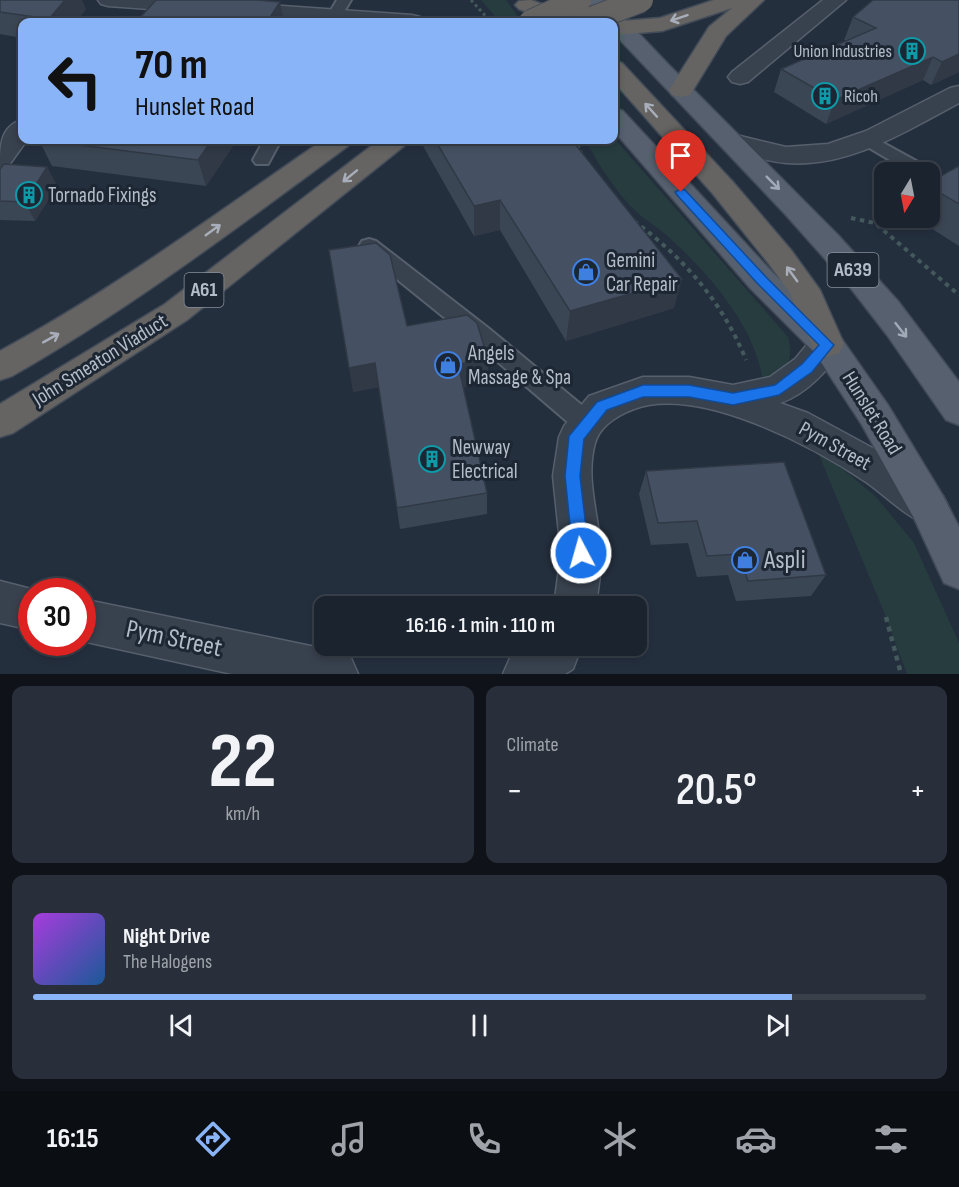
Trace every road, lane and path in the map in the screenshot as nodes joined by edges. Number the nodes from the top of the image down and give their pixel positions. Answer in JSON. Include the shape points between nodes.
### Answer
{"nodes":[{"id":1,"x":108,"y":0,"type":"edge"},
{"id":2,"x":115,"y":0,"type":"edge"},
{"id":3,"x":471,"y":0,"type":"edge"},
{"id":4,"x":561,"y":0,"type":"edge"},
{"id":5,"x":579,"y":0,"type":"edge"},
{"id":6,"x":596,"y":0,"type":"edge"},
{"id":7,"x":641,"y":0,"type":"edge"},
{"id":8,"x":735,"y":0,"type":"edge"},
{"id":9,"x":754,"y":0,"type":"edge"},
{"id":10,"x":837,"y":0,"type":"edge"},
{"id":11,"x":527,"y":9,"type":"edge"},
{"id":12,"x":336,"y":13,"type":"edge"},
{"id":13,"x":102,"y":18,"type":"edge"},
{"id":14,"x":378,"y":18,"type":"edge"},
{"id":15,"x":487,"y":18,"type":"edge"},
{"id":16,"x":557,"y":18,"type":"edge"},
{"id":17,"x":569,"y":18,"type":"edge"},
{"id":18,"x":594,"y":18,"type":"edge"},
{"id":19,"x":610,"y":18,"type":"edge"},
{"id":20,"x":618,"y":28,"type":"edge"},
{"id":21,"x":618,"y":29,"type":"edge"},
{"id":22,"x":758,"y":33,"type":"dead end"},
{"id":23,"x":782,"y":42,"type":"junction"},
{"id":24,"x":618,"y":72,"type":"edge"},
{"id":25,"x":740,"y":77,"type":"dead end"},
{"id":26,"x":681,"y":90,"type":"junction"},
{"id":27,"x":959,"y":93,"type":"edge"},
{"id":28,"x":618,"y":120,"type":"edge"},
{"id":29,"x":18,"y":134,"type":"edge"},
{"id":30,"x":867,"y":139,"type":"junction"},
{"id":31,"x":732,"y":142,"type":"junction"},
{"id":32,"x":270,"y":144,"type":"edge"},
{"id":33,"x":333,"y":144,"type":"edge"},
{"id":34,"x":391,"y":144,"type":"edge"},
{"id":35,"x":577,"y":144,"type":"edge"},
{"id":36,"x":0,"y":159,"type":"edge"},
{"id":37,"x":262,"y":160,"type":"dead end"},
{"id":38,"x":586,"y":161,"type":"edge"},
{"id":39,"x":909,"y":162,"type":"edge"},
{"id":40,"x":628,"y":217,"type":"edge"},
{"id":41,"x":881,"y":228,"type":"edge"},
{"id":42,"x":369,"y":246,"type":"edge"},
{"id":43,"x":959,"y":295,"type":"edge"},
{"id":44,"x":827,"y":345,"type":"junction"},
{"id":45,"x":0,"y":367,"type":"edge"},
{"id":46,"x":743,"y":397,"type":"junction"},
{"id":47,"x":959,"y":410,"type":"edge"},
{"id":48,"x":0,"y":422,"type":"edge"},
{"id":49,"x":586,"y":423,"type":"junction"},
{"id":50,"x":929,"y":508,"type":"junction"},
{"id":51,"x":959,"y":569,"type":"edge"},
{"id":52,"x":576,"y":596,"type":"edge"},
{"id":53,"x":0,"y":602,"type":"edge"},
{"id":54,"x":18,"y":606,"type":"edge"},
{"id":55,"x":886,"y":617,"type":"dead end"},
{"id":56,"x":96,"y":623,"type":"edge"},
{"id":57,"x":553,"y":656,"type":"edge"},
{"id":58,"x":335,"y":674,"type":"edge"},
{"id":59,"x":526,"y":674,"type":"edge"},
{"id":60,"x":900,"y":674,"type":"edge"}],
"edges":[{"from":1,"to":2,"type":"street"},
{"from":2,"to":12,"type":"street"},
{"from":2,"to":13,"type":"street"},
{"from":3,"to":15,"type":"path"},
{"from":4,"to":17,"type":"highway"},
{"from":5,"to":11,"type":"highway","bridge":true},
{"from":6,"to":19,"type":"main road","number":"A639"},
{"from":7,"to":18,"type":"highway","bridge":true},
{"from":8,"to":20,"type":"highway","one_way":true,"via":[[662,24]]},
{"from":9,"to":26,"type":"highway","via":[[717,32]]},
{"from":10,"to":23,"type":"street"},
{"from":11,"to":16,"type":"highway"},
{"from":12,"to":14,"type":"street"},
{"from":21,"to":26,"type":"main road","number":"A639"},
{"from":22,"to":23,"type":"street"},
{"from":23,"to":25,"type":"street"},
{"from":44,"to":24,"type":"highway","one_way":true,"via":[[804,291],[780,257]]},
{"from":26,"to":31,"type":"main road","number":"A639"},
{"from":27,"to":30,"type":"street"},
{"from":28,"to":44,"type":"main road","name":"Hunslet Road","via":[[761,280]]},
{"from":29,"to":36,"type":"street"},
{"from":30,"to":31,"type":"street","via":[[822,154],[787,155]]},
{"from":30,"to":39,"type":"lane"},
{"from":31,"to":47,"type":"main road","number":"A639","one_way":true,"via":[[861,279]]},
{"from":32,"to":37,"type":"lane"},
{"from":45,"to":33,"type":"highway","name":"John Smeaton Viaduct","number":"A61","one_way":true,"via":[[68,329]]},
{"from":34,"to":48,"type":"highway","name":"John Smeaton Viaduct","number":"A61","one_way":true,"via":[[176,312]]},
{"from":35,"to":38,"type":"path"},
{"from":40,"to":46,"type":"path","via":[[669,247],[728,323],[750,372]]},
{"from":41,"to":43,"type":"path"},
{"from":42,"to":49,"type":"lane"},
{"from":44,"to":46,"type":"street","name":"Pym Street","via":[[807,368],[779,389]]},
{"from":44,"to":50,"type":"main road","name":"Hunslet Road","via":[[875,415]]},
{"from":46,"to":49,"type":"street","name":"Pym Street","via":[[643,391],[602,406]]},
{"from":46,"to":50,"type":"street","name":"Pym Street","via":[[840,447]]},
{"from":49,"to":52,"type":"street","name":"Pym Street","via":[[577,436],[572,476],[581,553]]},
{"from":50,"to":51,"type":"main road","name":"Hunslet Road"},
{"from":53,"to":54,"type":"street"},
{"from":55,"to":60,"type":"path"},
{"from":56,"to":58,"type":"street","name":"Pym Street"},
{"from":57,"to":59,"type":"street"}]}
